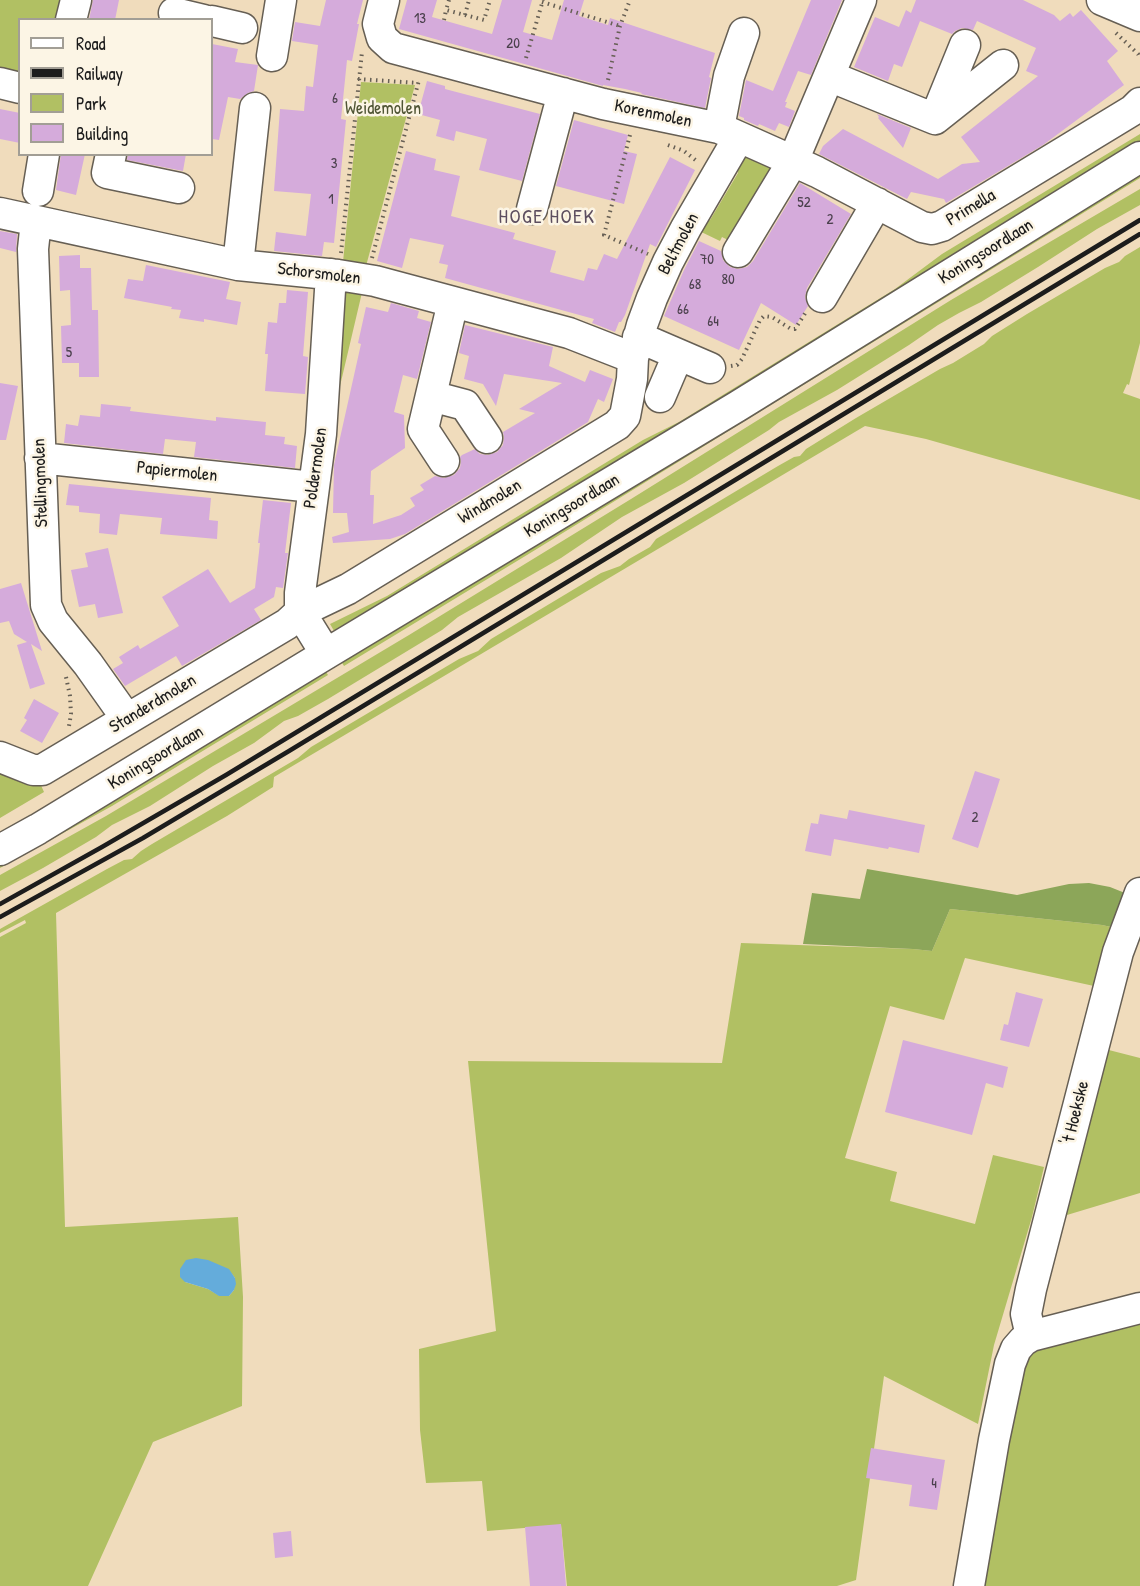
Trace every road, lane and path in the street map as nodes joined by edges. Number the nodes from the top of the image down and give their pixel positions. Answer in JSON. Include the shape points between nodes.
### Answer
{"nodes":[{"id":1,"x":75,"y":0,"type":"edge"},
{"id":2,"x":281,"y":0,"type":"edge"},
{"id":3,"x":384,"y":0,"type":"edge"},
{"id":4,"x":449,"y":0,"type":"edge"},
{"id":5,"x":469,"y":0,"type":"edge"},
{"id":6,"x":490,"y":0,"type":"edge"},
{"id":7,"x":630,"y":0,"type":"edge"},
{"id":8,"x":861,"y":0,"type":"edge"},
{"id":9,"x":1102,"y":0,"type":"edge"},
{"id":10,"x":542,"y":1,"type":"edge"},
{"id":11,"x":446,"y":9,"type":"junction"},
{"id":12,"x":172,"y":11,"type":"edge"},
{"id":13,"x":465,"y":15,"type":"junction"},
{"id":14,"x":1140,"y":16,"type":"edge"},
{"id":15,"x":71,"y":18,"type":"edge"},
{"id":16,"x":197,"y":18,"type":"edge"},
{"id":17,"x":444,"y":20,"type":"dead end"},
{"id":18,"x":213,"y":21,"type":"edge"},
{"id":19,"x":620,"y":26,"type":"junction"},
{"id":20,"x":242,"y":28,"type":"dead end"},
{"id":21,"x":744,"y":33,"type":"dead end"},
{"id":22,"x":382,"y":38,"type":"junction"},
{"id":23,"x":966,"y":45,"type":"dead end"},
{"id":24,"x":272,"y":56,"type":"dead end"},
{"id":25,"x":1004,"y":65,"type":"dead end"},
{"id":26,"x":421,"y":70,"type":"junction"},
{"id":27,"x":830,"y":75,"type":"junction"},
{"id":28,"x":358,"y":79,"type":"junction"},
{"id":29,"x":520,"y":82,"type":"junction"},
{"id":30,"x":0,"y":84,"type":"edge"},
{"id":31,"x":18,"y":88,"type":"edge"},
{"id":32,"x":563,"y":93,"type":"junction"},
{"id":33,"x":1140,"y":103,"type":"edge"},
{"id":34,"x":603,"y":104,"type":"junction"},
{"id":35,"x":255,"y":108,"type":"dead end"},
{"id":36,"x":636,"y":111,"type":"junction"},
{"id":37,"x":935,"y":119,"type":"junction"},
{"id":38,"x":729,"y":133,"type":"junction"},
{"id":39,"x":665,"y":144,"type":"dead end"},
{"id":40,"x":44,"y":156,"type":"edge"},
{"id":41,"x":111,"y":156,"type":"edge"},
{"id":42,"x":1140,"y":157,"type":"edge"},
{"id":43,"x":793,"y":161,"type":"junction"},
{"id":44,"x":717,"y":178,"type":"junction"},
{"id":45,"x":179,"y":188,"type":"dead end"},
{"id":46,"x":38,"y":191,"type":"dead end"},
{"id":47,"x":877,"y":204,"type":"junction"},
{"id":48,"x":532,"y":209,"type":"dead end"},
{"id":49,"x":0,"y":213,"type":"edge"},
{"id":50,"x":36,"y":221,"type":"junction"},
{"id":51,"x":738,"y":252,"type":"dead end"},
{"id":52,"x":668,"y":262,"type":"junction"},
{"id":53,"x":237,"y":265,"type":"junction"},
{"id":54,"x":345,"y":276,"type":"junction"},
{"id":55,"x":822,"y":297,"type":"joint"},
{"id":56,"x":453,"y":302,"type":"junction"},
{"id":57,"x":636,"y":348,"type":"junction"},
{"id":58,"x":678,"y":355,"type":"junction"},
{"id":59,"x":710,"y":368,"type":"joint"},
{"id":60,"x":431,"y":396,"type":"junction"},
{"id":61,"x":660,"y":397,"type":"dead end"},
{"id":62,"x":487,"y":438,"type":"dead end"},
{"id":63,"x":40,"y":458,"type":"junction"},
{"id":64,"x":444,"y":461,"type":"dead end"},
{"id":65,"x":314,"y":486,"type":"junction"},
{"id":66,"x":300,"y":612,"type":"junction"},
{"id":67,"x":326,"y":654,"type":"junction"},
{"id":68,"x":88,"y":664,"type":"junction"},
{"id":69,"x":127,"y":719,"type":"junction"},
{"id":70,"x":69,"y":754,"type":"junction"},
{"id":71,"x":0,"y":757,"type":"edge"},
{"id":72,"x":0,"y":850,"type":"edge"},
{"id":73,"x":1140,"y":893,"type":"edge"},
{"id":74,"x":1140,"y":1308,"type":"edge"},
{"id":75,"x":1031,"y":1336,"type":"junction"},
{"id":76,"x":969,"y":1586,"type":"edge"}],
"edges":[{"from":1,"to":15,"type":"street"},
{"from":2,"to":24,"type":"street"},
{"from":3,"to":22,"type":"street","via":[[378,24]]},
{"from":4,"to":11,"type":"path"},
{"from":5,"to":13,"type":"path"},
{"from":6,"to":13,"type":"path","via":[[484,20]]},
{"from":7,"to":19,"type":"path"},
{"from":8,"to":27,"type":"street"},
{"from":9,"to":14,"type":"street"},
{"from":10,"to":19,"type":"path"},
{"from":10,"to":29,"type":"path"},
{"from":11,"to":13,"type":"path"},
{"from":11,"to":17,"type":"path"},
{"from":12,"to":16,"type":"street"},
{"from":18,"to":20,"type":"street"},
{"from":19,"to":34,"type":"path"},
{"from":21,"to":38,"type":"street","name":"Beltmolen","via":[[729,76]]},
{"from":22,"to":26,"type":"street","name":"Korenmolen"},
{"from":22,"to":28,"type":"path","via":[[362,51]]},
{"from":23,"to":37,"type":"street"},
{"from":25,"to":37,"type":"street"},
{"from":26,"to":28,"type":"path"},
{"from":26,"to":29,"type":"street","name":"Korenmolen"},
{"from":26,"to":54,"type":"path"},
{"from":27,"to":37,"type":"street"},
{"from":27,"to":43,"type":"street"},
{"from":28,"to":54,"type":"path"},
{"from":29,"to":32,"type":"street","name":"Korenmolen"},
{"from":30,"to":31,"type":"street"},
{"from":32,"to":34,"type":"street","name":"Korenmolen"},
{"from":32,"to":48,"type":"street"},
{"from":33,"to":47,"type":"street","name":"Primella","via":[[942,226],[922,227]]},
{"from":34,"to":36,"type":"street","name":"Korenmolen"},
{"from":35,"to":53,"type":"street"},
{"from":36,"to":38,"type":"street","name":"Korenmolen"},
{"from":36,"to":52,"type":"path","via":[[604,235]]},
{"from":38,"to":43,"type":"street","name":"Korenmolen"},
{"from":38,"to":44,"type":"street","name":"Beltmolen"},
{"from":39,"to":44,"type":"path","via":[[684,151]]},
{"from":40,"to":46,"type":"street"},
{"from":41,"to":45,"type":"street","via":[[107,173]]},
{"from":42,"to":67,"type":"street","name":"Koningsoordlaan"},
{"from":43,"to":47,"type":"street","name":"Primella"},
{"from":43,"to":51,"type":"street"},
{"from":44,"to":52,"type":"street","name":"Beltmolen"},
{"from":47,"to":55,"type":"street"},
{"from":49,"to":50,"type":"street","name":"Schorsmolen"},
{"from":50,"to":53,"type":"street","name":"Schorsmolen"},
{"from":50,"to":63,"type":"street","name":"Stellingmolen","via":[[33,249]]},
{"from":52,"to":57,"type":"street","name":"Beltmolen"},
{"from":53,"to":54,"type":"street","name":"Schorsmolen"},
{"from":54,"to":56,"type":"street","name":"Schorsmolen"},
{"from":54,"to":65,"type":"street","name":"Poldermolen"},
{"from":55,"to":59,"type":"path","via":[[812,315],[806,312],[795,328],[765,316],[736,365]]},
{"from":56,"to":57,"type":"street","name":"Schorsmolen"},
{"from":56,"to":60,"type":"street"},
{"from":57,"to":58,"type":"street","name":"Schorsmolen"},
{"from":57,"to":66,"type":"street","name":"Windmolen","via":[[625,416],[617,425],[348,589]]},
{"from":58,"to":59,"type":"street","name":"Schorsmolen"},
{"from":58,"to":61,"type":"street"},
{"from":60,"to":62,"type":"street","via":[[465,405]]},
{"from":60,"to":64,"type":"street","via":[[423,429]]},
{"from":63,"to":65,"type":"street","name":"Papiermolen"},
{"from":63,"to":68,"type":"street","name":"Stellingmolen","via":[[46,605],[53,621]]},
{"from":65,"to":66,"type":"street","name":"Poldermolen"},
{"from":66,"to":67,"type":"street"},
{"from":66,"to":69,"type":"street","name":"Standerdmolen","via":[[287,624]]},
{"from":67,"to":72,"type":"street","name":"Koningsoordlaan"},
{"from":68,"to":69,"type":"street","name":"Stellingmolen"},
{"from":68,"to":70,"type":"path","via":[[66,675],[71,714],[63,742]]},
{"from":69,"to":70,"type":"street","name":"Standerdmolen"},
{"from":70,"to":71,"type":"street","name":"Standerdmolen","via":[[42,770]]},
{"from":73,"to":75,"type":"street","name":"'t Hoekske","via":[[1118,952],[1031,1289],[1026,1314]]},
{"from":74,"to":75,"type":"street"},
{"from":75,"to":76,"type":"street","via":[[1016,1349],[1010,1364]]}]}
